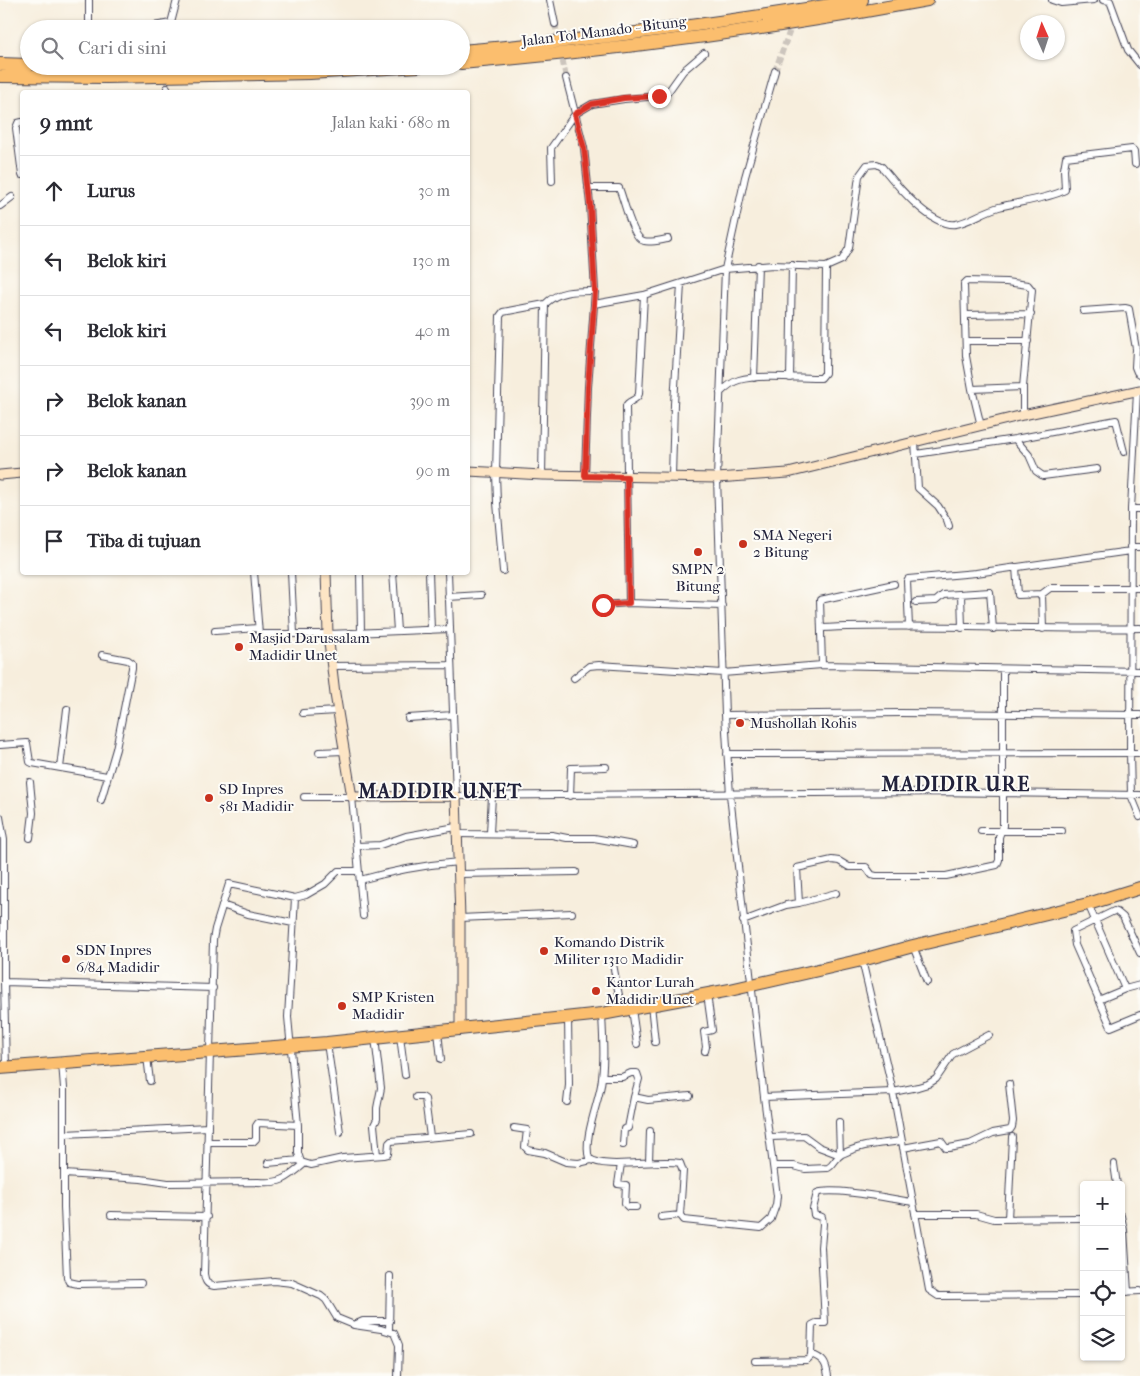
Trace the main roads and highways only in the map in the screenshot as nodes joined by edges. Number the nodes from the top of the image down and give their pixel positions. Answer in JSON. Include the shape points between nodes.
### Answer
{"nodes":[{"id":1,"x":862,"y":0,"type":"edge"},
{"id":2,"x":927,"y":0,"type":"edge"},
{"id":3,"x":470,"y":50,"type":"edge"},
{"id":4,"x":470,"y":62,"type":"edge"},
{"id":5,"x":0,"y":64,"type":"edge"},
{"id":6,"x":20,"y":65,"type":"edge"},
{"id":7,"x":203,"y":75,"type":"edge"},
{"id":8,"x":0,"y":76,"type":"edge"},
{"id":9,"x":1140,"y":888,"type":"edge"},
{"id":10,"x":3,"y":1068,"type":"edge"}],
"edges":[{"from":1,"to":3,"type":"highway","name":"Jalan Tol Manado - Bitung","via":[[567,41]]},
{"from":2,"to":4,"type":"highway","name":"Jalan Tol Manado - Bitung","via":[[718,34]]},
{"from":5,"to":6,"type":"highway"},
{"from":7,"to":8,"type":"highway"},
{"from":9,"to":10,"type":"highway","via":[[862,960],[602,1014],[326,1043]]}]}
